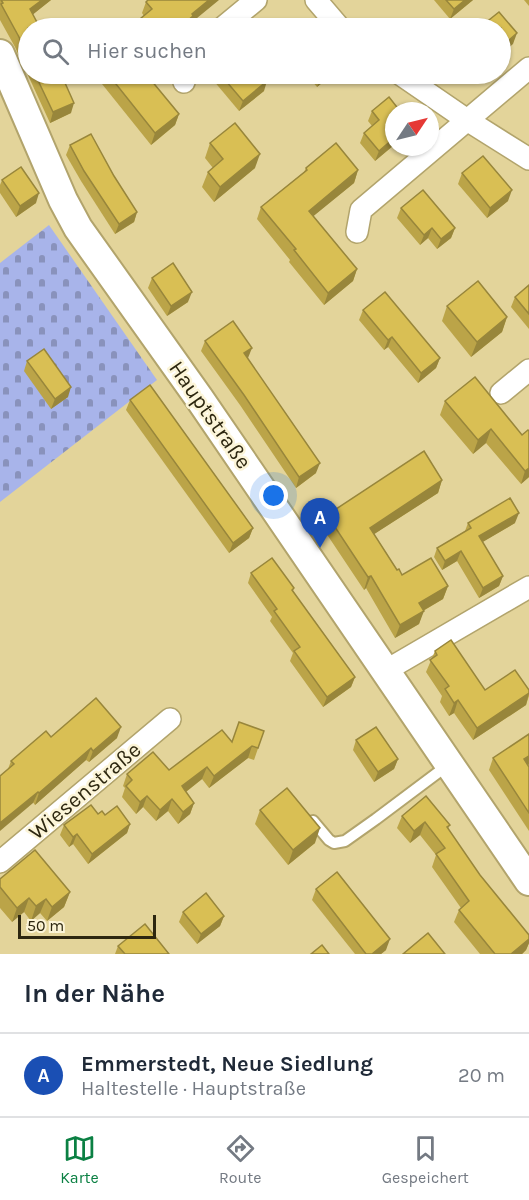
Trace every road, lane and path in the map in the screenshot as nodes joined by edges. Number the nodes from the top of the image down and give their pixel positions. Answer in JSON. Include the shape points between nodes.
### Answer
{"nodes":[{"id":1,"x":256,"y":0,"type":"edge"},
{"id":2,"x":316,"y":0,"type":"edge"},
{"id":3,"x":234,"y":18,"type":"edge"},
{"id":4,"x":331,"y":18,"type":"edge"},
{"id":5,"x":0,"y":54,"type":"edge"},
{"id":6,"x":529,"y":68,"type":"edge"},
{"id":7,"x":511,"y":83,"type":"edge"},
{"id":8,"x":415,"y":84,"type":"edge"},
{"id":9,"x":510,"y":84,"type":"edge"},
{"id":10,"x":467,"y":120,"type":"junction"},
{"id":11,"x":529,"y":159,"type":"edge"},
{"id":12,"x":357,"y":232,"type":"dead end"},
{"id":13,"x":529,"y":370,"type":"edge"},
{"id":14,"x":501,"y":393,"type":"dead end"},
{"id":15,"x":529,"y":587,"type":"edge"},
{"id":16,"x":385,"y":671,"type":"junction"},
{"id":17,"x":170,"y":719,"type":"dead end"},
{"id":18,"x":448,"y":765,"type":"junction"},
{"id":19,"x":313,"y":821,"type":"edge"},
{"id":20,"x":0,"y":862,"type":"edge"},
{"id":21,"x":529,"y":881,"type":"edge"}],
"edges":[{"from":1,"to":3,"type":"street"},
{"from":2,"to":4,"type":"street"},
{"from":5,"to":16,"type":"main road","name":"Hauptstraße","via":[[78,228]]},
{"from":6,"to":7,"type":"street"},
{"from":8,"to":10,"type":"street"},
{"from":9,"to":10,"type":"street"},
{"from":10,"to":11,"type":"street"},
{"from":10,"to":12,"type":"street","via":[[361,210]]},
{"from":13,"to":14,"type":"street"},
{"from":15,"to":16,"type":"street"},
{"from":16,"to":18,"type":"main road","name":"Hauptstraße"},
{"from":17,"to":20,"type":"street","name":"Wiesenstraße"},
{"from":18,"to":19,"type":"lane","via":[[345,841],[329,840]]},
{"from":18,"to":21,"type":"main road","name":"Hauptstraße"}]}
